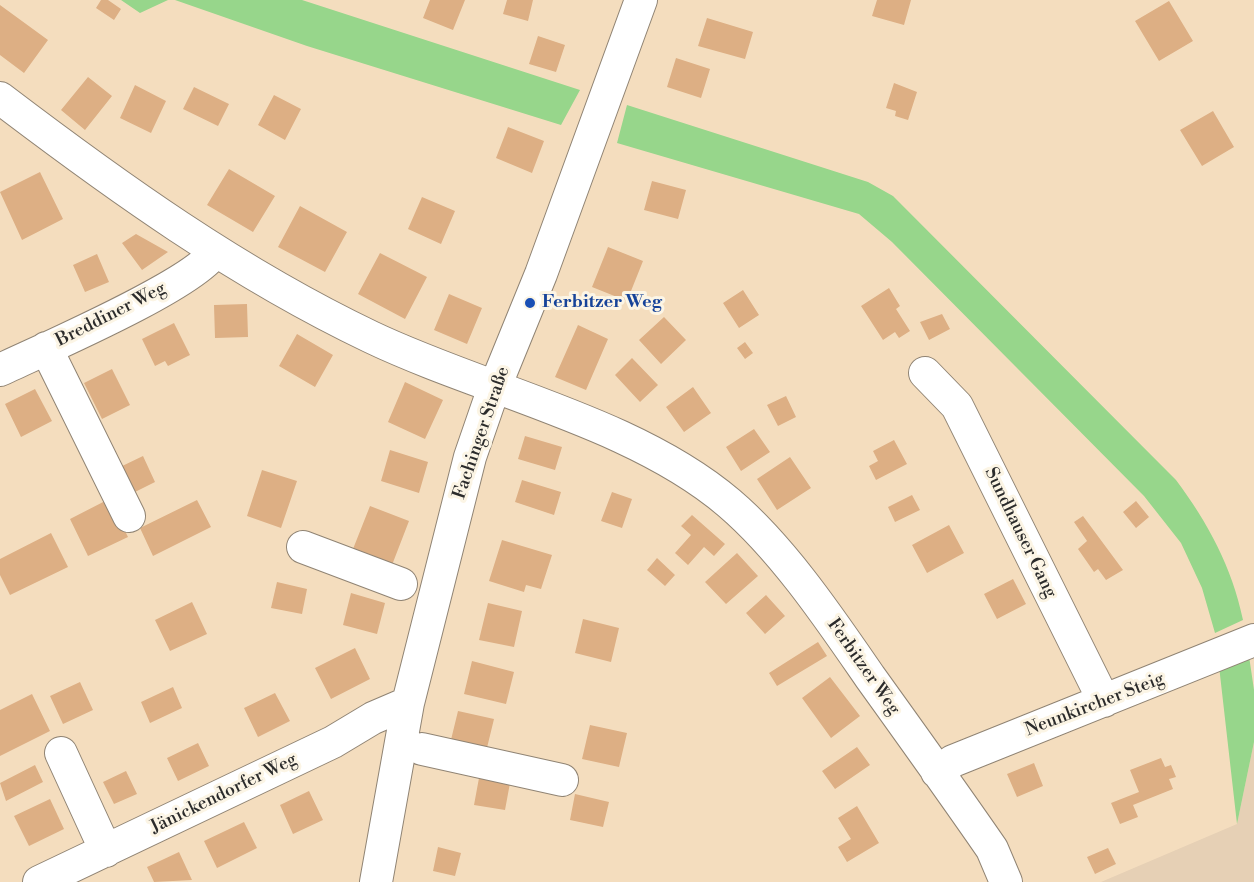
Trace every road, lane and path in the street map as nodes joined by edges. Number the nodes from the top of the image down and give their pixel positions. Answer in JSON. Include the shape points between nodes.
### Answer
{"nodes":[{"id":1,"x":641,"y":0,"type":"edge"},
{"id":2,"x":0,"y":98,"type":"edge"},
{"id":3,"x":215,"y":250,"type":"junction"},
{"id":4,"x":46,"y":348,"type":"junction"},
{"id":5,"x":0,"y":370,"type":"edge"},
{"id":6,"x":925,"y":373,"type":"dead end"},
{"id":7,"x":495,"y":387,"type":"junction"},
{"id":8,"x":129,"y":516,"type":"dead end"},
{"id":9,"x":303,"y":547,"type":"dead end"},
{"id":10,"x":401,"y":584,"type":"dead end"},
{"id":11,"x":1254,"y":640,"type":"edge"},
{"id":12,"x":1104,"y":701,"type":"junction"},
{"id":13,"x":408,"y":703,"type":"junction"},
{"id":14,"x":422,"y":749,"type":"dead end"},
{"id":15,"x":61,"y":753,"type":"dead end"},
{"id":16,"x":937,"y":772,"type":"junction"},
{"id":17,"x":562,"y":780,"type":"dead end"},
{"id":18,"x":106,"y":851,"type":"junction"},
{"id":19,"x":39,"y":882,"type":"edge"},
{"id":20,"x":376,"y":882,"type":"edge"},
{"id":21,"x":1006,"y":882,"type":"edge"}],
"edges":[{"from":1,"to":7,"type":"street","name":"Fachinger Straße","via":[[541,274]]},
{"from":2,"to":3,"type":"street","name":"Ferbitzer Weg","via":[[107,179]]},
{"from":3,"to":4,"type":"street","name":"Breddiner Weg","via":[[210,259],[188,275]]},
{"from":3,"to":7,"type":"street","name":"Ferbitzer Weg","via":[[368,336],[429,364]]},
{"from":4,"to":5,"type":"street","name":"Breddiner Weg"},
{"from":4,"to":8,"type":"street"},
{"from":6,"to":12,"type":"street","name":"Sundhauser Gang","via":[[957,406]]},
{"from":7,"to":13,"type":"street","name":"Fachinger Straße","via":[[470,457]]},
{"from":7,"to":16,"type":"street","name":"Ferbitzer Weg","via":[[632,442],[687,473],[730,504],[821,608]]},
{"from":9,"to":10,"type":"street"},
{"from":11,"to":12,"type":"street","name":"Neunkircher Steig"},
{"from":12,"to":16,"type":"street","name":"Neunkircher Steig","via":[[953,761]]},
{"from":13,"to":18,"type":"street","name":"Jänickendorfer Weg"},
{"from":13,"to":20,"type":"street","name":"Fachinger Straße"},
{"from":14,"to":17,"type":"street"},
{"from":15,"to":18,"type":"street"},
{"from":16,"to":21,"type":"street","name":"Ferbitzer Weg","via":[[992,849]]},
{"from":18,"to":19,"type":"street","name":"Jänickendorfer Weg"}]}
